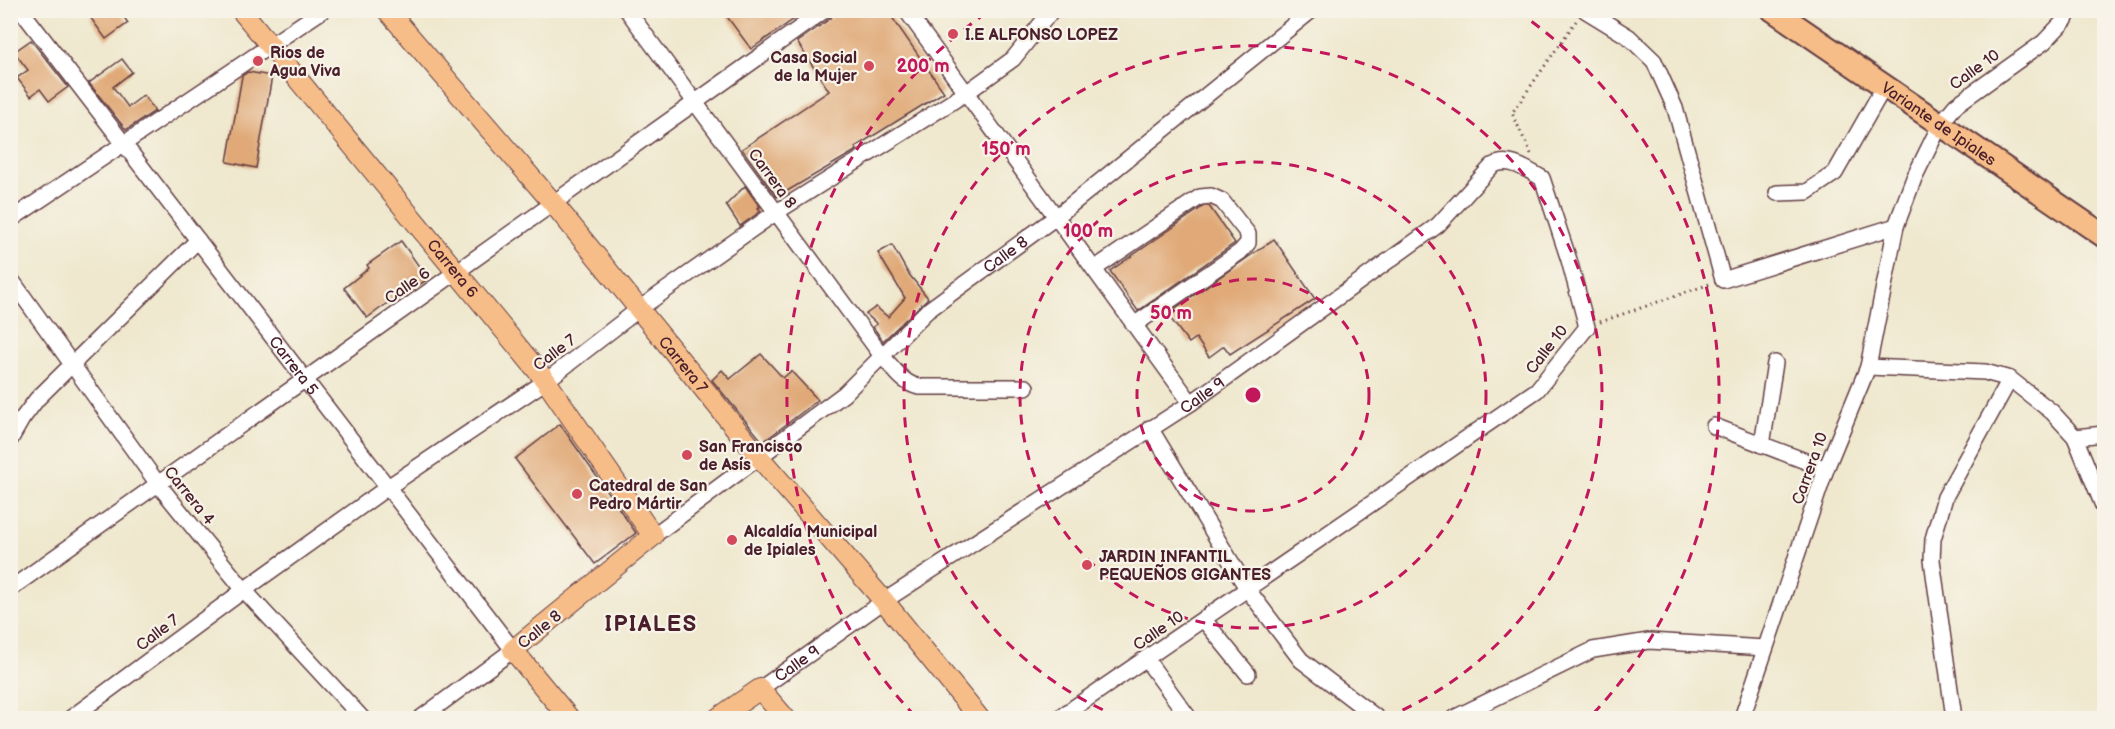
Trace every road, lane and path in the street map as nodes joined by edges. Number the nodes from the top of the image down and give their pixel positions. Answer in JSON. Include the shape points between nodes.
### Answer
{"nodes":[{"id":1,"x":21,"y":10,"type":"edge"},
{"id":2,"x":241,"y":10,"type":"edge"},
{"id":3,"x":323,"y":10,"type":"edge"},
{"id":4,"x":387,"y":10,"type":"edge"},
{"id":5,"x":627,"y":10,"type":"edge"},
{"id":6,"x":825,"y":10,"type":"edge"},
{"id":7,"x":906,"y":10,"type":"edge"},
{"id":8,"x":1052,"y":10,"type":"edge"},
{"id":9,"x":1312,"y":10,"type":"edge"},
{"id":10,"x":1773,"y":10,"type":"edge"},
{"id":11,"x":2070,"y":10,"type":"edge"},
{"id":12,"x":1581,"y":15,"type":"edge"},
{"id":13,"x":270,"y":46,"type":"junction"},
{"id":14,"x":1884,"y":85,"type":"junction"},
{"id":15,"x":966,"y":93,"type":"junction"},
{"id":16,"x":696,"y":102,"type":"junction"},
{"id":17,"x":1941,"y":123,"type":"junction"},
{"id":18,"x":124,"y":144,"type":"junction"},
{"id":19,"x":1542,"y":178,"type":"junction"},
{"id":20,"x":1777,"y":193,"type":"dead end"},
{"id":21,"x":553,"y":203,"type":"junction"},
{"id":22,"x":776,"y":213,"type":"junction"},
{"id":23,"x":1056,"y":217,"type":"junction"},
{"id":24,"x":10,"y":220,"type":"edge"},
{"id":25,"x":1896,"y":226,"type":"junction"},
{"id":26,"x":2104,"y":236,"type":"edge"},
{"id":27,"x":198,"y":240,"type":"junction"},
{"id":28,"x":1094,"y":269,"type":"junction"},
{"id":29,"x":456,"y":272,"type":"junction"},
{"id":30,"x":10,"y":278,"type":"edge"},
{"id":31,"x":1723,"y":280,"type":"junction"},
{"id":32,"x":639,"y":309,"type":"junction"},
{"id":33,"x":1134,"y":325,"type":"junction"},
{"id":34,"x":1587,"y":327,"type":"junction"},
{"id":35,"x":886,"y":361,"type":"junction"},
{"id":36,"x":1775,"y":363,"type":"dead end"},
{"id":37,"x":72,"y":365,"type":"junction"},
{"id":38,"x":1868,"y":367,"type":"junction"},
{"id":39,"x":2010,"y":379,"type":"junction"},
{"id":40,"x":306,"y":380,"type":"junction"},
{"id":41,"x":546,"y":381,"type":"junction"},
{"id":42,"x":1026,"y":387,"type":"dead end"},
{"id":43,"x":1191,"y":403,"type":"junction"},
{"id":44,"x":1714,"y":426,"type":"dead end"},
{"id":45,"x":1150,"y":428,"type":"junction"},
{"id":46,"x":2104,"y":434,"type":"edge"},
{"id":47,"x":2075,"y":437,"type":"junction"},
{"id":48,"x":10,"y":440,"type":"edge"},
{"id":49,"x":1762,"y":445,"type":"junction"},
{"id":50,"x":759,"y":457,"type":"junction"},
{"id":51,"x":1826,"y":470,"type":"junction"},
{"id":52,"x":158,"y":484,"type":"junction"},
{"id":53,"x":388,"y":487,"type":"junction"},
{"id":54,"x":2104,"y":508,"type":"edge"},
{"id":55,"x":653,"y":536,"type":"junction"},
{"id":56,"x":10,"y":589,"type":"edge"},
{"id":57,"x":244,"y":590,"type":"junction"},
{"id":58,"x":1248,"y":590,"type":"junction"},
{"id":59,"x":884,"y":601,"type":"junction"},
{"id":60,"x":1204,"y":620,"type":"junction"},
{"id":61,"x":1765,"y":648,"type":"junction"},
{"id":62,"x":513,"y":650,"type":"junction"},
{"id":63,"x":1146,"y":659,"type":"junction"},
{"id":64,"x":1248,"y":674,"type":"dead end"},
{"id":65,"x":760,"y":689,"type":"junction"},
{"id":66,"x":71,"y":718,"type":"edge"},
{"id":67,"x":362,"y":718,"type":"edge"},
{"id":68,"x":422,"y":718,"type":"edge"},
{"id":69,"x":569,"y":718,"type":"edge"},
{"id":70,"x":718,"y":718,"type":"edge"},
{"id":71,"x":784,"y":718,"type":"edge"},
{"id":72,"x":979,"y":718,"type":"edge"},
{"id":73,"x":1059,"y":718,"type":"edge"},
{"id":74,"x":1189,"y":718,"type":"edge"},
{"id":75,"x":1377,"y":718,"type":"edge"},
{"id":76,"x":1454,"y":718,"type":"edge"},
{"id":77,"x":1742,"y":718,"type":"edge"},
{"id":78,"x":1954,"y":718,"type":"edge"}],
"edges":[{"from":1,"to":18,"type":"street","name":"Carrera 5"},
{"from":2,"to":13,"type":"main road","name":"Carrera 6"},
{"from":3,"to":13,"type":"street"},
{"from":4,"to":21,"type":"main road","name":"Carrera 7"},
{"from":5,"to":16,"type":"street","name":"Carrera 8"},
{"from":6,"to":16,"type":"street","name":"Calle 6"},
{"from":7,"to":15,"type":"street"},
{"from":8,"to":15,"type":"street","name":"Calle 7","via":[[1013,59]]},
{"from":9,"to":23,"type":"street","name":"Calle 8"},
{"from":10,"to":14,"type":"highway","name":"Variante de Ipiales"},
{"from":11,"to":17,"type":"street","name":"Calle 10","via":[[2044,42],[1956,105]]},
{"from":12,"to":19,"type":"path","via":[[1512,113]]},
{"from":12,"to":31,"type":"street","via":[[1629,37],[1654,61],[1675,108]]},
{"from":13,"to":18,"type":"street"},
{"from":13,"to":29,"type":"main road","name":"Carrera 6"},
{"from":14,"to":17,"type":"highway","name":"Variante de Ipiales"},
{"from":14,"to":20,"type":"street","via":[[1835,173],[1807,192]]},
{"from":15,"to":22,"type":"street","name":"Calle 7"},
{"from":15,"to":23,"type":"street"},
{"from":16,"to":21,"type":"street","name":"Calle 6"},
{"from":16,"to":22,"type":"street","name":"Carrera 8"},
{"from":17,"to":25,"type":"street","name":"Calle 10"},
{"from":17,"to":26,"type":"highway","name":"Variante de Ipiales"},
{"from":18,"to":24,"type":"street"},
{"from":18,"to":27,"type":"street","name":"Carrera 5"},
{"from":19,"to":34,"type":"street"},
{"from":19,"to":43,"type":"street","name":"Calle 9","via":[[1510,162],[1492,166],[1438,225]]},
{"from":21,"to":29,"type":"street","name":"Calle 6"},
{"from":21,"to":32,"type":"main road","name":"Carrera 7"},
{"from":22,"to":32,"type":"street","name":"Calle 7"},
{"from":22,"to":35,"type":"street","name":"Carrera 8"},
{"from":23,"to":28,"type":"street"},
{"from":23,"to":35,"type":"street","name":"Calle 8","via":[[927,311]]},
{"from":25,"to":31,"type":"street"},
{"from":25,"to":38,"type":"street","name":"Carrera 10"},
{"from":27,"to":37,"type":"street"},
{"from":27,"to":40,"type":"street","name":"Carrera 5"},
{"from":28,"to":33,"type":"street"},
{"from":28,"to":33,"type":"street","via":[[1200,196],[1222,201],[1248,234],[1248,243],[1240,252]]},
{"from":29,"to":40,"type":"street","name":"Calle 6"},
{"from":29,"to":41,"type":"main road","name":"Carrera 6"},
{"from":30,"to":37,"type":"street","name":"Carrera 4"},
{"from":31,"to":34,"type":"path","name":"Calle 10"},
{"from":32,"to":41,"type":"street","name":"Calle 7"},
{"from":32,"to":50,"type":"main road","name":"Carrera 7"},
{"from":33,"to":43,"type":"street"},
{"from":34,"to":58,"type":"street","name":"Calle 10","via":[[1537,390]]},
{"from":35,"to":42,"type":"street","name":"Carrera 8","via":[[910,385]]},
{"from":35,"to":50,"type":"street","name":"Calle 8"},
{"from":36,"to":49,"type":"street"},
{"from":37,"to":48,"type":"street","via":[[21,419]]},
{"from":37,"to":52,"type":"street","name":"Carrera 4"},
{"from":38,"to":39,"type":"street","via":[[1985,372]]},
{"from":38,"to":51,"type":"street","name":"Carrera 10"},
{"from":39,"to":47,"type":"street","via":[[2052,412]]},
{"from":39,"to":78,"type":"street","via":[[1945,497],[1933,539],[1932,560]]},
{"from":40,"to":52,"type":"street","name":"Calle 6"},
{"from":40,"to":53,"type":"street","name":"Carrera 5"},
{"from":41,"to":53,"type":"street","name":"Calle 7"},
{"from":41,"to":55,"type":"main road","name":"Carrera 6"},
{"from":43,"to":45,"type":"street","name":"Calle 9"},
{"from":44,"to":49,"type":"street"},
{"from":45,"to":58,"type":"street"},
{"from":45,"to":59,"type":"street","name":"Calle 9"},
{"from":46,"to":47,"type":"street"},
{"from":47,"to":54,"type":"street"},
{"from":49,"to":51,"type":"street"},
{"from":50,"to":55,"type":"street","name":"Calle 8"},
{"from":50,"to":59,"type":"main road","name":"Carrera 7"},
{"from":51,"to":61,"type":"street","name":"Carrera 10"},
{"from":52,"to":56,"type":"street","name":"Calle 6"},
{"from":52,"to":57,"type":"street","name":"Carrera 4"},
{"from":53,"to":57,"type":"street","name":"Calle 7"},
{"from":53,"to":62,"type":"street","name":"Carrera 5"},
{"from":55,"to":62,"type":"main road","name":"Calle 8"},
{"from":57,"to":66,"type":"street","name":"Calle 7"},
{"from":57,"to":67,"type":"street","name":"Carrera 4"},
{"from":58,"to":60,"type":"street","name":"Calle 10"},
{"from":58,"to":75,"type":"street","via":[[1301,660]]},
{"from":59,"to":65,"type":"street","name":"Calle 9"},
{"from":59,"to":72,"type":"main road","name":"Carrera 7"},
{"from":60,"to":63,"type":"street","name":"Calle 10"},
{"from":60,"to":64,"type":"street"},
{"from":61,"to":76,"type":"street","via":[[1649,641],[1593,650]]},
{"from":61,"to":77,"type":"street","name":"Carrera 10"},
{"from":62,"to":68,"type":"street","name":"Calle 8"},
{"from":62,"to":69,"type":"main road","name":"Carrera 5"},
{"from":63,"to":73,"type":"street","name":"Calle 10"},
{"from":63,"to":74,"type":"street"},
{"from":65,"to":70,"type":"main road","name":"Calle 9"},
{"from":65,"to":71,"type":"main road"}]}
